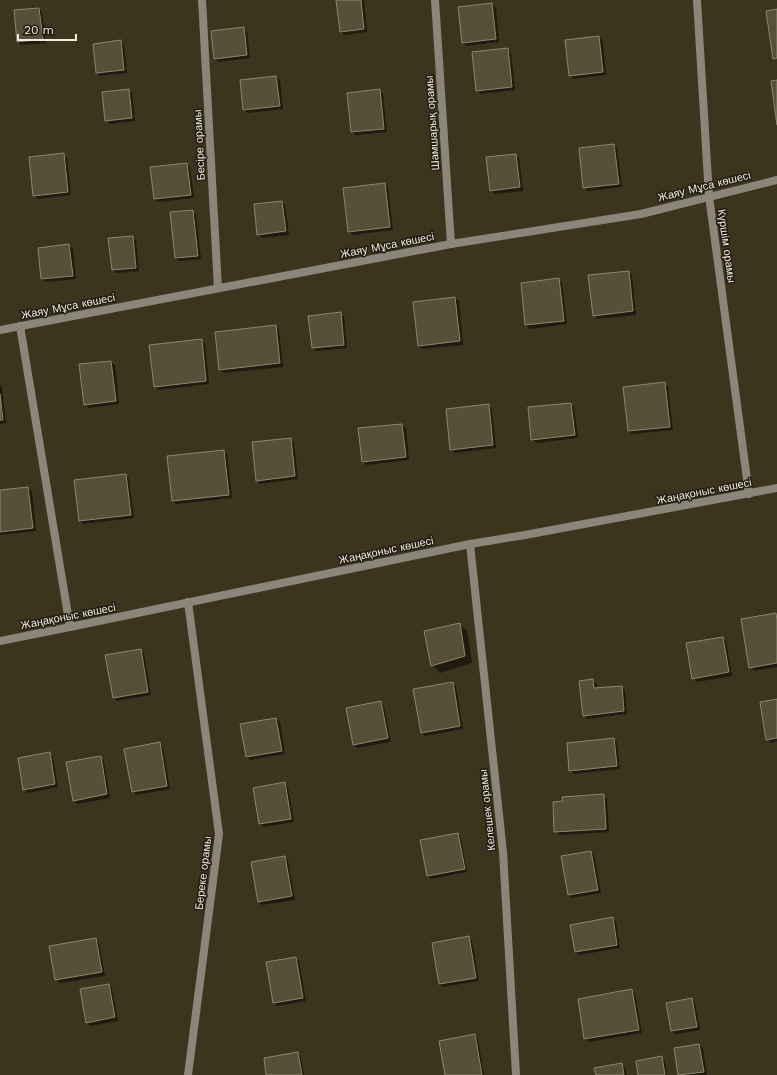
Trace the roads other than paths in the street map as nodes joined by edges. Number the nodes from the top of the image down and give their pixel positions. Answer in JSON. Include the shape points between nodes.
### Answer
{"nodes":[{"id":1,"x":202,"y":0,"type":"edge"},
{"id":2,"x":435,"y":0,"type":"edge"},
{"id":3,"x":697,"y":0,"type":"edge"},
{"id":4,"x":777,"y":180,"type":"edge"},
{"id":5,"x":709,"y":196,"type":"junction"},
{"id":6,"x":451,"y":244,"type":"junction"},
{"id":7,"x":218,"y":288,"type":"junction"},
{"id":8,"x":20,"y":326,"type":"junction"},
{"id":9,"x":0,"y":330,"type":"edge"},
{"id":10,"x":777,"y":488,"type":"edge"},
{"id":11,"x":749,"y":494,"type":"junction"},
{"id":12,"x":470,"y":544,"type":"junction"},
{"id":13,"x":188,"y":602,"type":"junction"},
{"id":14,"x":70,"y":627,"type":"junction"},
{"id":15,"x":0,"y":641,"type":"edge"},
{"id":16,"x":188,"y":1075,"type":"edge"},
{"id":17,"x":516,"y":1075,"type":"edge"}],
"edges":[{"from":1,"to":7,"type":"street","name":"Бесіре орамы"},
{"from":2,"to":6,"type":"street","name":"Шамшарық орамы"},
{"from":3,"to":5,"type":"street","name":"Күршім орамы"},
{"from":4,"to":5,"type":"street","name":"Жаяу Мұса көшесі"},
{"from":5,"to":6,"type":"street","name":"Жаяу Мұса көшесі","via":[[641,214]]},
{"from":5,"to":11,"type":"street","name":"Күршім орамы"},
{"from":6,"to":7,"type":"street","name":"Жаяу Мұса көшесі"},
{"from":7,"to":8,"type":"street","name":"Жаяу Мұса көшесі"},
{"from":8,"to":9,"type":"street","name":"Жаяу Мұса көшесі"},
{"from":8,"to":14,"type":"street"},
{"from":10,"to":11,"type":"street","name":"Жаңақоныс көшесі"},
{"from":11,"to":12,"type":"street","name":"Жаңақоныс көшесі"},
{"from":12,"to":13,"type":"street","name":"Жаңақоныс көшесі"},
{"from":12,"to":17,"type":"street","name":"Келешек орамы","via":[[503,852]]},
{"from":13,"to":14,"type":"street","name":"Жаңақоныс көшесі"},
{"from":13,"to":16,"type":"street","name":"Береке орамы","via":[[220,834]]},
{"from":14,"to":15,"type":"street","name":"Жаңақоныс көшесі"}]}
